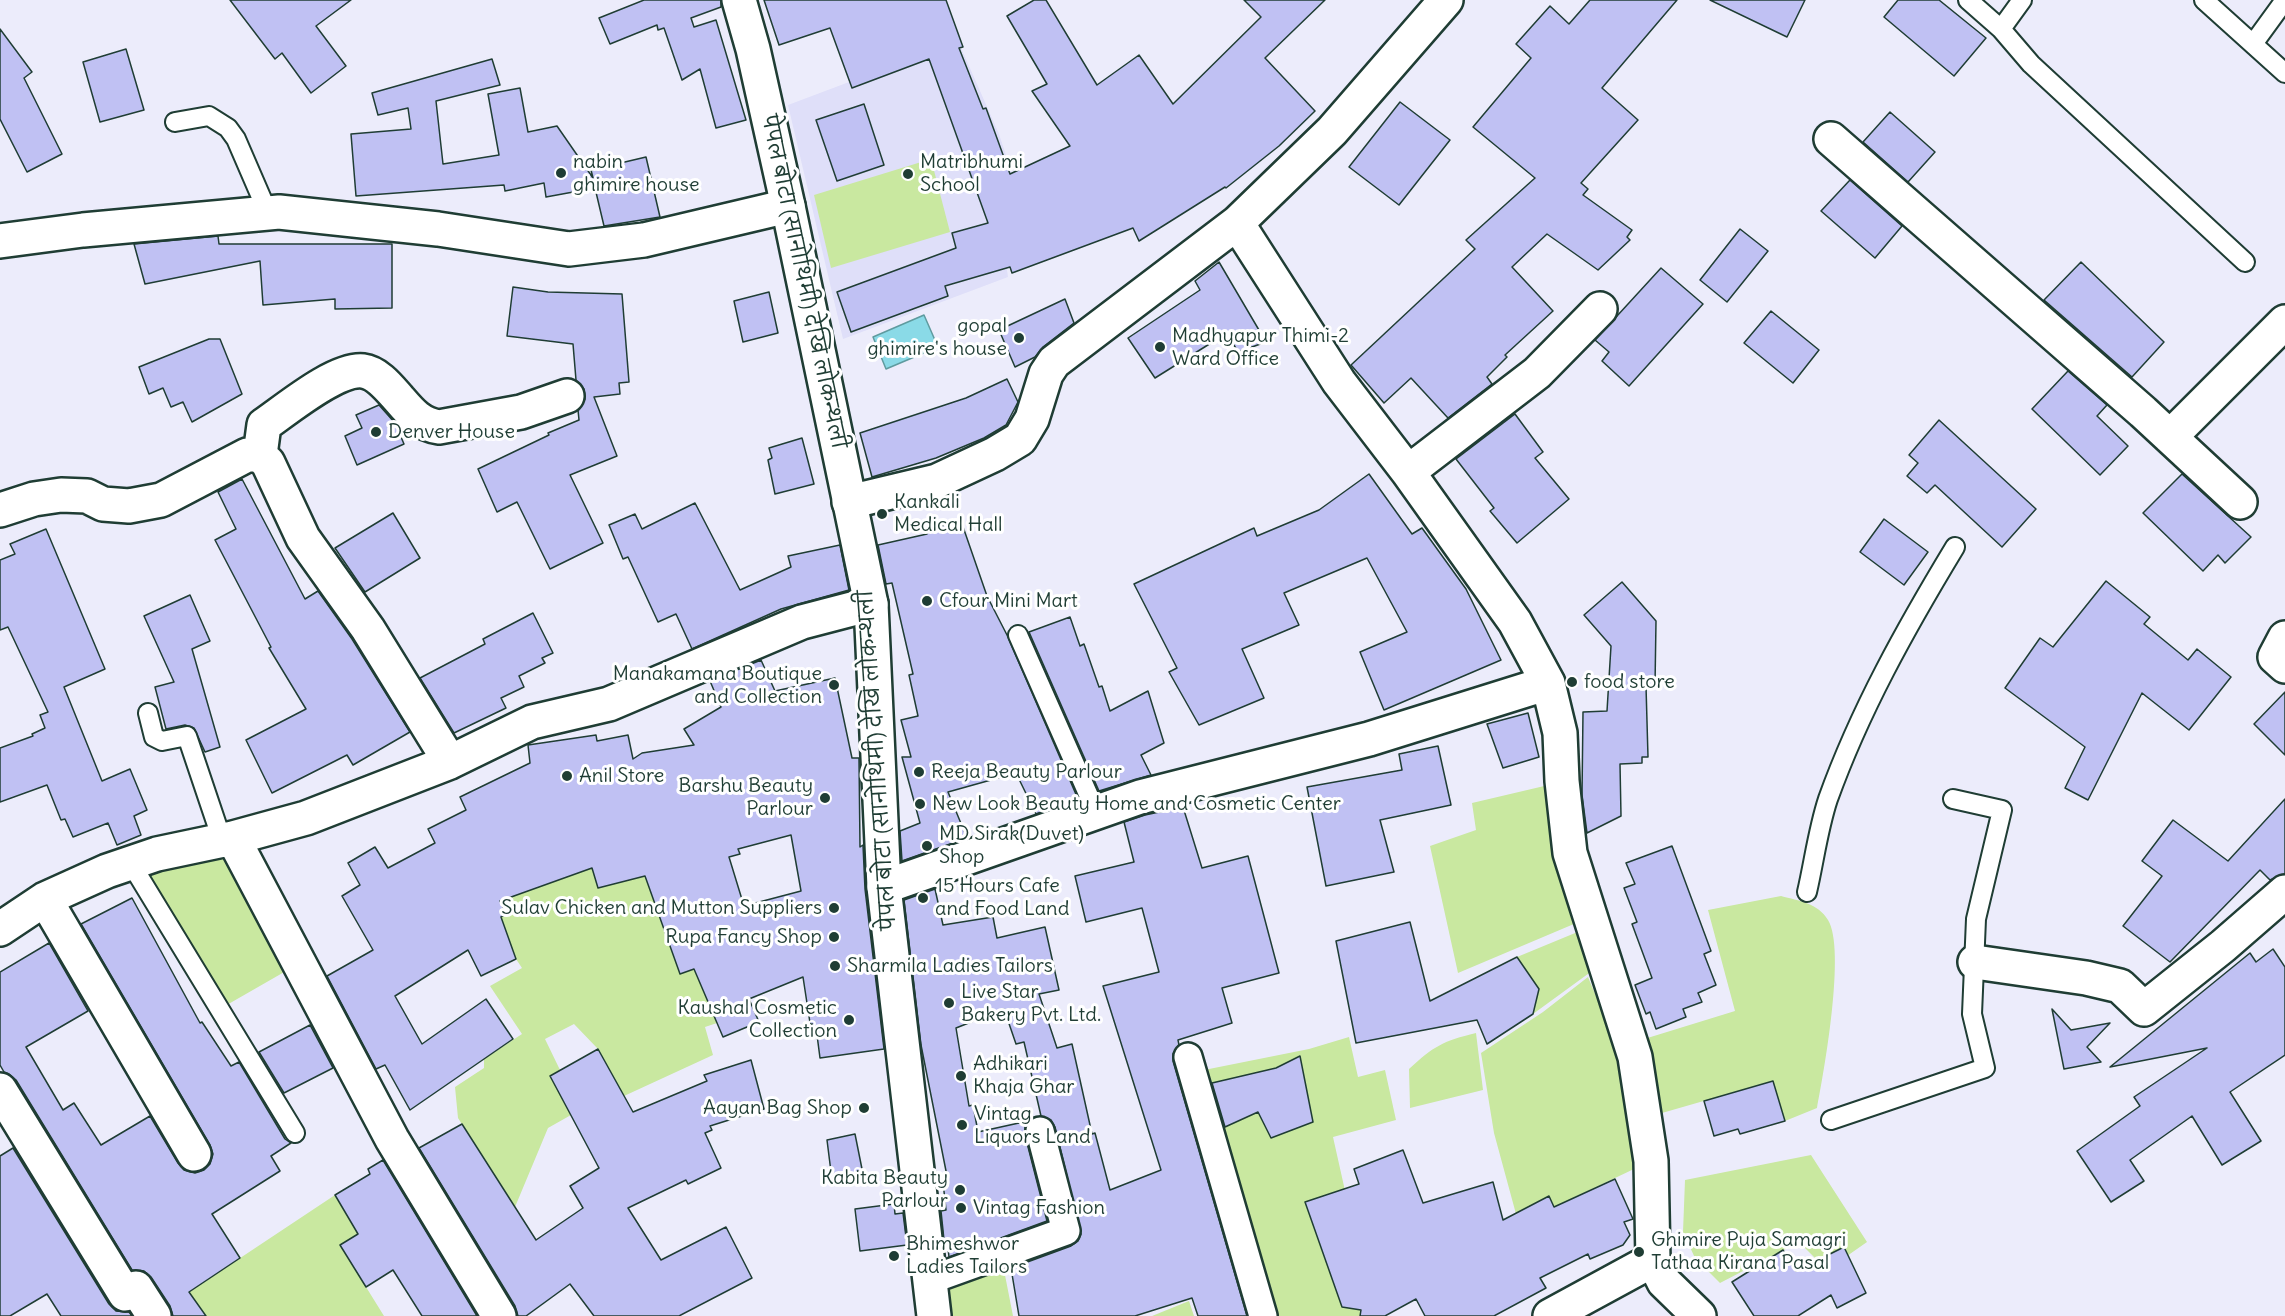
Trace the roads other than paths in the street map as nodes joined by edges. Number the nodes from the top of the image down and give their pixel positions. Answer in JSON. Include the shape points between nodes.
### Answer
{"nodes":[{"id":1,"x":739,"y":0,"type":"edge"},
{"id":2,"x":1446,"y":0,"type":"edge"},
{"id":3,"x":1968,"y":0,"type":"edge"},
{"id":4,"x":2022,"y":0,"type":"edge"},
{"id":5,"x":2204,"y":0,"type":"edge"},
{"id":6,"x":2285,"y":0,"type":"edge"},
{"id":7,"x":2001,"y":29,"type":"junction"},
{"id":8,"x":2253,"y":44,"type":"junction"},
{"id":9,"x":2285,"y":73,"type":"edge"},
{"id":10,"x":175,"y":122,"type":"dead end"},
{"id":11,"x":1831,"y":139,"type":"dead end"},
{"id":12,"x":788,"y":206,"type":"junction"},
{"id":13,"x":268,"y":213,"type":"junction"},
{"id":14,"x":1237,"y":223,"type":"junction"},
{"id":15,"x":0,"y":241,"type":"edge"},
{"id":16,"x":2245,"y":262,"type":"dead end"},
{"id":17,"x":1600,"y":309,"type":"dead end"},
{"id":18,"x":2285,"y":322,"type":"edge"},
{"id":19,"x":567,"y":396,"type":"dead end"},
{"id":20,"x":2170,"y":437,"type":"junction"},
{"id":21,"x":260,"y":455,"type":"junction"},
{"id":22,"x":1408,"y":472,"type":"junction"},
{"id":23,"x":849,"y":502,"type":"junction"},
{"id":24,"x":2240,"y":502,"type":"dead end"},
{"id":25,"x":0,"y":510,"type":"edge"},
{"id":26,"x":1955,"y":547,"type":"dead end"},
{"id":27,"x":871,"y":604,"type":"junction"},
{"id":28,"x":1018,"y":635,"type":"dead end"},
{"id":29,"x":2285,"y":638,"type":"edge"},
{"id":30,"x":2285,"y":666,"type":"edge"},
{"id":31,"x":1548,"y":683,"type":"junction"},
{"id":32,"x":147,"y":713,"type":"dead end"},
{"id":33,"x":450,"y":762,"type":"junction"},
{"id":34,"x":1953,"y":799,"type":"dead end"},
{"id":35,"x":1095,"y":812,"type":"junction"},
{"id":36,"x":227,"y":839,"type":"junction"},
{"id":37,"x":130,"y":862,"type":"junction"},
{"id":38,"x":884,"y":886,"type":"junction"},
{"id":39,"x":1807,"y":892,"type":"dead end"},
{"id":40,"x":2285,"y":892,"type":"edge"},
{"id":41,"x":45,"y":899,"type":"junction"},
{"id":42,"x":0,"y":929,"type":"edge"},
{"id":43,"x":1975,"y":962,"type":"junction"},
{"id":44,"x":1188,"y":1057,"type":"dead end"},
{"id":45,"x":0,"y":1090,"type":"edge"},
{"id":46,"x":1831,"y":1120,"type":"dead end"},
{"id":47,"x":1040,"y":1131,"type":"dead end"},
{"id":48,"x":295,"y":1133,"type":"dead end"},
{"id":49,"x":194,"y":1154,"type":"dead end"},
{"id":50,"x":1653,"y":1260,"type":"junction"},
{"id":51,"x":930,"y":1280,"type":"junction"},
{"id":52,"x":154,"y":1316,"type":"edge"},
{"id":53,"x":499,"y":1316,"type":"edge"},
{"id":54,"x":934,"y":1316,"type":"edge"},
{"id":55,"x":1263,"y":1316,"type":"edge"},
{"id":56,"x":1550,"y":1316,"type":"edge"},
{"id":57,"x":1699,"y":1316,"type":"edge"}],
"edges":[{"from":1,"to":12,"type":"street","name":"पेपल बोटा (सानोथिमी) देखि लोकन्थली"},
{"from":2,"to":14,"type":"street","via":[[1332,131]]},
{"from":3,"to":7,"type":"lane"},
{"from":4,"to":7,"type":"lane"},
{"from":5,"to":8,"type":"lane"},
{"from":6,"to":8,"type":"lane"},
{"from":7,"to":16,"type":"lane","via":[[2031,64]]},
{"from":8,"to":9,"type":"lane"},
{"from":10,"to":13,"type":"lane","via":[[209,116],[228,128]]},
{"from":11,"to":20,"type":"street"},
{"from":12,"to":13,"type":"street","via":[[644,240],[569,249],[438,229]]},
{"from":12,"to":23,"type":"street","name":"पेपल बोटा (सानोथिमी) देखि लोकन्थली"},
{"from":13,"to":15,"type":"street"},
{"from":14,"to":22,"type":"street","via":[[1332,372]]},
{"from":14,"to":23,"type":"street","via":[[1054,362],[1020,439],[937,481]]},
{"from":17,"to":22,"type":"street","via":[[1537,372]]},
{"from":18,"to":20,"type":"street"},
{"from":19,"to":21,"type":"street","via":[[521,412],[439,427],[415,417],[373,375],[364,371],[352,373],[329,380],[264,425]]},
{"from":20,"to":24,"type":"street"},
{"from":21,"to":25,"type":"street","via":[[247,455],[161,500],[129,506],[103,504],[87,496],[61,495]]},
{"from":21,"to":33,"type":"street","via":[[268,463],[303,538],[368,629]]},
{"from":22,"to":31,"type":"street","via":[[1515,622]]},
{"from":23,"to":27,"type":"street","name":"पेपल बोटा (सानोथिमी) देखि लोकन्थली"},
{"from":26,"to":39,"type":"lane","via":[[1869,700],[1827,801]]},
{"from":27,"to":33,"type":"street","via":[[802,622],[609,704],[532,722]]},
{"from":27,"to":38,"type":"street","name":"पेपल बोटा (सानोथिमी) देखि लोकन्थली"},
{"from":28,"to":35,"type":"lane"},
{"from":29,"to":30,"type":"street","via":[[2275,657]]},
{"from":31,"to":35,"type":"street","via":[[1369,739],[1192,782]]},
{"from":31,"to":50,"type":"street","via":[[1560,733],[1570,853],[1635,1057],[1651,1161]]},
{"from":32,"to":36,"type":"lane","via":[[154,736],[162,741],[187,736]]},
{"from":33,"to":36,"type":"street","via":[[306,818]]},
{"from":34,"to":43,"type":"lane","via":[[2002,810],[1976,919]]},
{"from":35,"to":38,"type":"street"},
{"from":36,"to":37,"type":"street"},
{"from":36,"to":53,"type":"street","via":[[392,1139]]},
{"from":37,"to":41,"type":"street"},
{"from":37,"to":48,"type":"lane"},
{"from":38,"to":51,"type":"street","name":"पेपल बोटा (सानोथिमी) देखि लोकन्थली"},
{"from":40,"to":43,"type":"street","via":[[2144,1009],[2120,986]]},
{"from":41,"to":42,"type":"street"},
{"from":41,"to":49,"type":"street"},
{"from":43,"to":46,"type":"lane","via":[[1972,1014],[1985,1068]]},
{"from":44,"to":55,"type":"street"},
{"from":45,"to":52,"type":"street","via":[[125,1294],[136,1288]]},
{"from":47,"to":51,"type":"street","via":[[1065,1231]]},
{"from":50,"to":56,"type":"street"},
{"from":50,"to":57,"type":"street","via":[[1664,1282]]},
{"from":51,"to":54,"type":"street","name":"पेपल बोटा (सानोथिमी) देखि लोकन्थली"}]}
